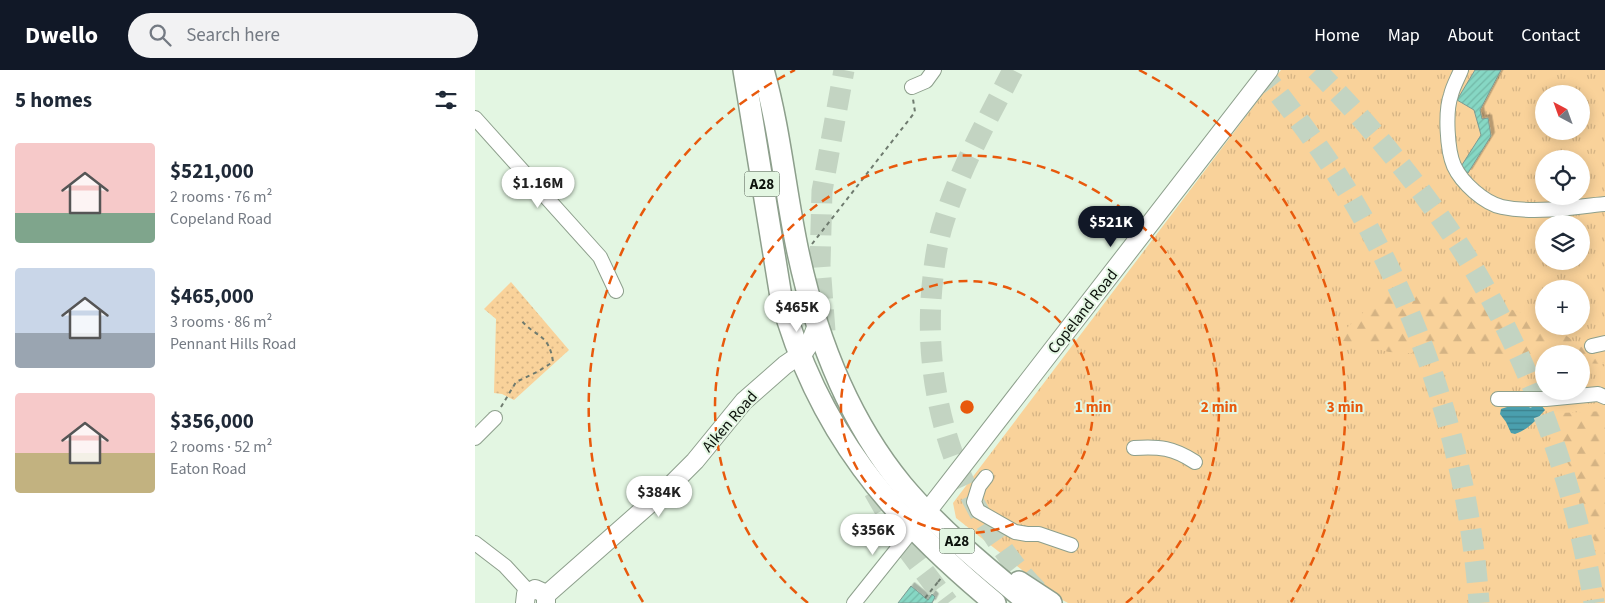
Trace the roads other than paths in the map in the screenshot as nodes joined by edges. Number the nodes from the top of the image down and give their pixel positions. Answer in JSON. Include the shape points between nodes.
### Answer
{"nodes":[{"id":1,"x":744,"y":70,"type":"edge"},
{"id":2,"x":763,"y":70,"type":"edge"},
{"id":3,"x":934,"y":70,"type":"edge"},
{"id":4,"x":1269,"y":70,"type":"edge"},
{"id":5,"x":1461,"y":70,"type":"edge"},
{"id":6,"x":912,"y":87,"type":"road end"},
{"id":7,"x":475,"y":118,"type":"edge"},
{"id":8,"x":1605,"y":204,"type":"edge"},
{"id":9,"x":616,"y":291,"type":"dead end"},
{"id":10,"x":817,"y":325,"type":"junction"},
{"id":11,"x":800,"y":356,"type":"junction"},
{"id":12,"x":828,"y":357,"type":"junction"},
{"id":13,"x":1605,"y":397,"type":"edge"},
{"id":14,"x":1497,"y":398,"type":"dead end"},
{"id":15,"x":495,"y":418,"type":"road end"},
{"id":16,"x":475,"y":438,"type":"edge"},
{"id":17,"x":1134,"y":448,"type":"dead end"},
{"id":18,"x":1195,"y":462,"type":"dead end"},
{"id":19,"x":986,"y":477,"type":"dead end"},
{"id":20,"x":927,"y":511,"type":"junction"},
{"id":21,"x":914,"y":528,"type":"junction"},
{"id":22,"x":475,"y":543,"type":"edge"},
{"id":23,"x":958,"y":543,"type":"junction"},
{"id":24,"x":1071,"y":545,"type":"dead end"},
{"id":25,"x":536,"y":598,"type":"edge"},
{"id":26,"x":854,"y":603,"type":"edge"},
{"id":27,"x":995,"y":603,"type":"edge"},
{"id":28,"x":1029,"y":603,"type":"edge"},
{"id":29,"x":1051,"y":603,"type":"edge"}],
"edges":[{"from":1,"to":11,"type":"highway","number":"A28","via":[[776,272]]},
{"from":2,"to":10,"type":"highway","number":"A28","via":[[798,253]]},
{"from":3,"to":6,"type":"street","via":[[926,80]]},
{"from":4,"to":20,"type":"main road","name":"Copeland Road"},
{"from":5,"to":8,"type":"street","via":[[1450,95],[1447,116],[1453,164],[1469,187],[1501,207],[1549,209]]},
{"from":7,"to":9,"type":"street","via":[[600,257]]},
{"from":10,"to":11,"type":"main road","name":"Aiken Road","via":[[810,343]]},
{"from":10,"to":12,"type":"highway","number":"A28"},
{"from":11,"to":12,"type":"street","via":[[811,352]]},
{"from":11,"to":21,"type":"highway","number":"A28","via":[[826,412],[851,454],[877,489]]},
{"from":11,"to":25,"type":"main road","name":"Aiken Road","via":[[744,401],[671,485]]},
{"from":12,"to":20,"type":"highway","number":"A28","via":[[852,410],[876,451]]},
{"from":13,"to":14,"type":"street","via":[[1598,394],[1546,399]]},
{"from":15,"to":16,"type":"street"},
{"from":17,"to":18,"type":"street","via":[[1165,448]]},
{"from":19,"to":24,"type":"street","via":[[974,502],[978,511],[1015,532],[1039,534]]},
{"from":20,"to":21,"type":"main road","name":"Copeland Road"},
{"from":20,"to":23,"type":"highway","number":"A28"},
{"from":21,"to":26,"type":"street"},
{"from":21,"to":27,"type":"highway","number":"A28"},
{"from":22,"to":25,"type":"street","via":[[505,566]]},
{"from":23,"to":28,"type":"highway","number":"A28"},
{"from":23,"to":29,"type":"highway"}]}
